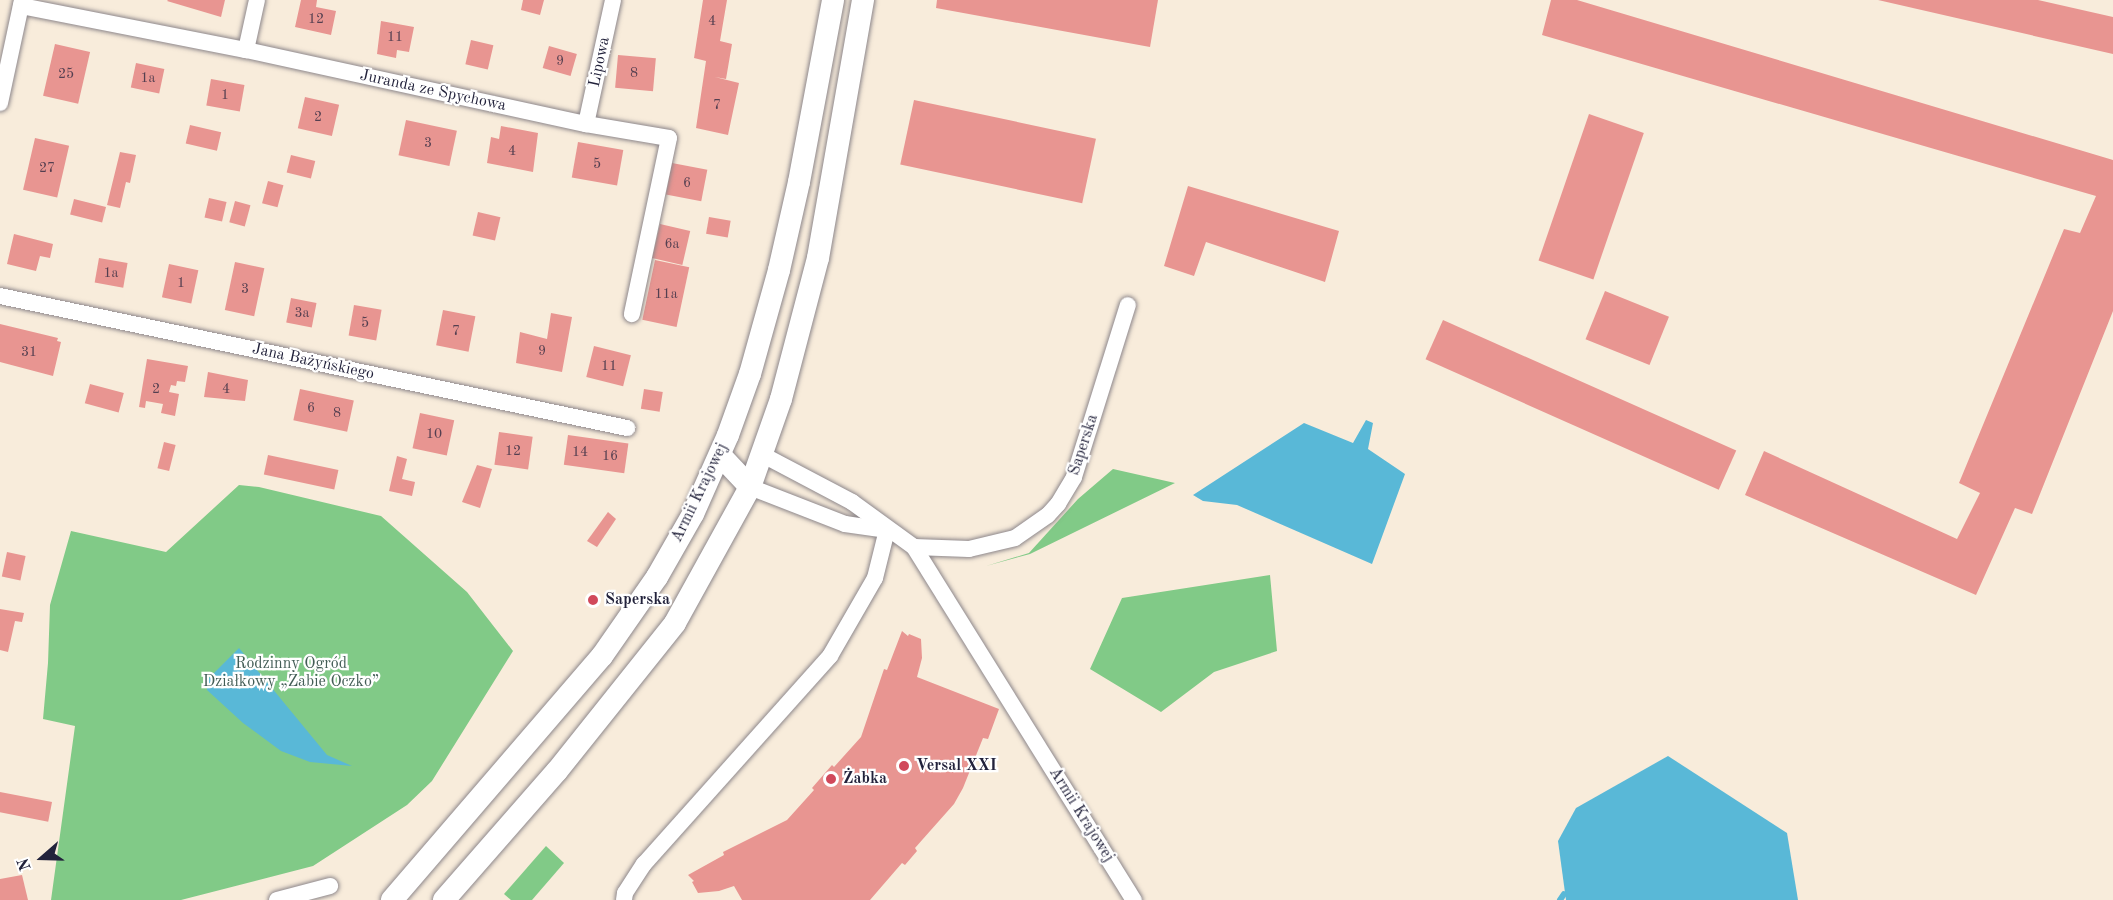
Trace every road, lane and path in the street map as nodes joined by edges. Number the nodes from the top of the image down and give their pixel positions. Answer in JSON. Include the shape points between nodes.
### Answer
{"nodes":[{"id":1,"x":257,"y":0,"type":"edge"},
{"id":2,"x":613,"y":0,"type":"edge"},
{"id":3,"x":833,"y":0,"type":"edge"},
{"id":4,"x":863,"y":0,"type":"edge"},
{"id":5,"x":21,"y":3,"type":"edge"},
{"id":6,"x":246,"y":50,"type":"junction"},
{"id":7,"x":0,"y":103,"type":"edge"},
{"id":8,"x":586,"y":124,"type":"junction"},
{"id":9,"x":0,"y":296,"type":"edge"},
{"id":10,"x":1128,"y":305,"type":"dead end"},
{"id":11,"x":632,"y":314,"type":"dead end"},
{"id":12,"x":627,"y":428,"type":"dead end"},
{"id":13,"x":720,"y":455,"type":"junction"},
{"id":14,"x":763,"y":455,"type":"junction"},
{"id":15,"x":750,"y":487,"type":"junction"},
{"id":16,"x":887,"y":530,"type":"junction"},
{"id":17,"x":914,"y":547,"type":"junction"},
{"id":18,"x":330,"y":886,"type":"dead end"},
{"id":19,"x":277,"y":900,"type":"edge"},
{"id":20,"x":392,"y":900,"type":"edge"},
{"id":21,"x":444,"y":900,"type":"edge"},
{"id":22,"x":624,"y":900,"type":"edge"},
{"id":23,"x":1134,"y":900,"type":"edge"}],
"edges":[{"from":1,"to":6,"type":"street"},
{"from":2,"to":8,"type":"street","name":"Lipowa"},
{"from":3,"to":13,"type":"main road","name":"Armii Krajowej","via":[[779,270],[750,374]]},
{"from":4,"to":14,"type":"main road","via":[[818,258],[782,399]]},
{"from":5,"to":6,"type":"street","name":"Juranda ze Spychowa"},
{"from":5,"to":7,"type":"street"},
{"from":6,"to":8,"type":"street","name":"Juranda ze Spychowa"},
{"from":8,"to":11,"type":"street","name":"Juranda ze Spychowa","via":[[669,138]]},
{"from":9,"to":12,"type":"street","name":"Jana Bażyńskiego"},
{"from":10,"to":17,"type":"street","name":"Saperska","via":[[1081,462],[1058,504],[1027,532],[1004,543],[969,549]]},
{"from":13,"to":14,"type":"main road"},
{"from":13,"to":15,"type":"main road"},
{"from":13,"to":20,"type":"main road","name":"Armii Krajowej","via":[[670,556],[617,636],[557,712]]},
{"from":14,"to":15,"type":"main road"},
{"from":14,"to":16,"type":"street","via":[[852,502]]},
{"from":15,"to":16,"type":"street","via":[[845,524]]},
{"from":15,"to":21,"type":"main road","via":[[675,623],[557,771]]},
{"from":16,"to":17,"type":"street"},
{"from":16,"to":22,"type":"street","via":[[875,578],[830,656],[644,864],[625,892]]},
{"from":17,"to":23,"type":"street","name":"Armii Krajowej"},
{"from":18,"to":19,"type":"street"}]}
